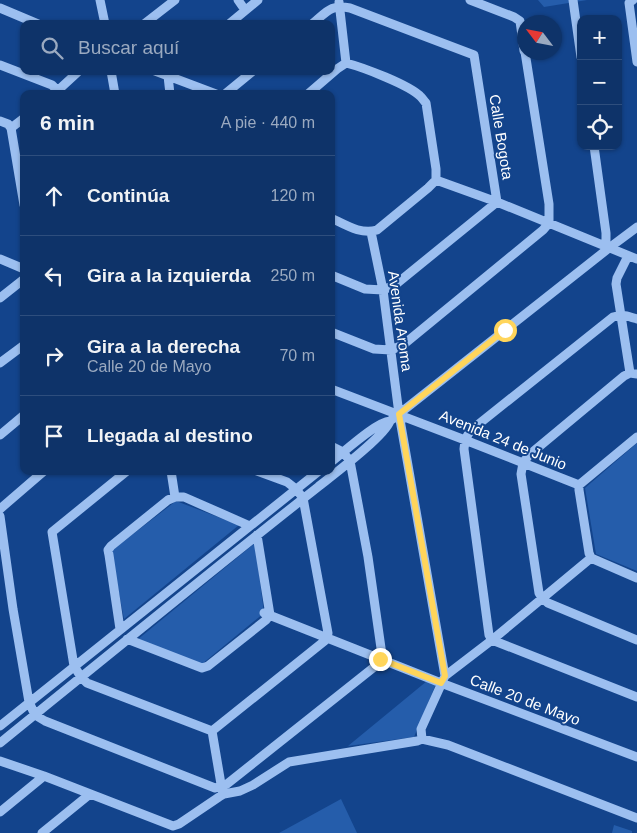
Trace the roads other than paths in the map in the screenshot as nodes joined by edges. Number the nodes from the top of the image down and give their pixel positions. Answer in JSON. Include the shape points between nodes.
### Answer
{"nodes":[{"id":1,"x":100,"y":0,"type":"edge"},
{"id":2,"x":175,"y":0,"type":"edge"},
{"id":3,"x":238,"y":0,"type":"edge"},
{"id":4,"x":258,"y":0,"type":"edge"},
{"id":5,"x":470,"y":0,"type":"edge"},
{"id":6,"x":573,"y":0,"type":"edge"},
{"id":7,"x":633,"y":0,"type":"edge"},
{"id":8,"x":339,"y":3,"type":"edge"},
{"id":9,"x":0,"y":8,"type":"edge"},
{"id":10,"x":246,"y":10,"type":"junction"},
{"id":11,"x":517,"y":19,"type":"edge"},
{"id":12,"x":28,"y":20,"type":"edge"},
{"id":13,"x":104,"y":20,"type":"edge"},
{"id":14,"x":149,"y":20,"type":"edge"},
{"id":15,"x":234,"y":20,"type":"edge"},
{"id":16,"x":317,"y":20,"type":"edge"},
{"id":17,"x":577,"y":28,"type":"edge"},
{"id":18,"x":526,"y":60,"type":"edge"},
{"id":19,"x":637,"y":62,"type":"edge"},
{"id":20,"x":346,"y":63,"type":"junction"},
{"id":21,"x":0,"y":65,"type":"edge"},
{"id":22,"x":335,"y":71,"type":"edge"},
{"id":23,"x":20,"y":73,"type":"edge"},
{"id":24,"x":25,"y":75,"type":"edge"},
{"id":25,"x":75,"y":75,"type":"edge"},
{"id":26,"x":112,"y":75,"type":"edge"},
{"id":27,"x":171,"y":75,"type":"edge"},
{"id":28,"x":173,"y":75,"type":"edge"},
{"id":29,"x":248,"y":75,"type":"edge"},
{"id":30,"x":330,"y":75,"type":"edge"},
{"id":31,"x":55,"y":90,"type":"edge"},
{"id":32,"x":60,"y":90,"type":"edge"},
{"id":33,"x":113,"y":90,"type":"edge"},
{"id":34,"x":170,"y":90,"type":"edge"},
{"id":35,"x":207,"y":90,"type":"edge"},
{"id":36,"x":230,"y":90,"type":"edge"},
{"id":37,"x":313,"y":90,"type":"edge"},
{"id":38,"x":0,"y":121,"type":"edge"},
{"id":39,"x":20,"y":121,"type":"edge"},
{"id":40,"x":11,"y":128,"type":"junction"},
{"id":41,"x":595,"y":150,"type":"edge"},
{"id":42,"x":436,"y":180,"type":"junction"},
{"id":43,"x":20,"y":181,"type":"edge"},
{"id":44,"x":497,"y":202,"type":"junction"},
{"id":45,"x":335,"y":220,"type":"edge"},
{"id":46,"x":549,"y":223,"type":"junction"},
{"id":47,"x":637,"y":227,"type":"edge"},
{"id":48,"x":370,"y":232,"type":"junction"},
{"id":49,"x":606,"y":247,"type":"junction"},
{"id":50,"x":633,"y":258,"type":"edge"},
{"id":51,"x":0,"y":259,"type":"edge"},
{"id":52,"x":20,"y":267,"type":"edge"},
{"id":53,"x":335,"y":277,"type":"edge"},
{"id":54,"x":20,"y":282,"type":"edge"},
{"id":55,"x":383,"y":290,"type":"junction"},
{"id":56,"x":0,"y":298,"type":"edge"},
{"id":57,"x":620,"y":315,"type":"junction"},
{"id":58,"x":637,"y":320,"type":"edge"},
{"id":59,"x":335,"y":333,"type":"edge"},
{"id":60,"x":20,"y":348,"type":"edge"},
{"id":61,"x":390,"y":350,"type":"junction"},
{"id":62,"x":0,"y":363,"type":"edge"},
{"id":63,"x":634,"y":373,"type":"edge"},
{"id":64,"x":335,"y":390,"type":"edge"},
{"id":65,"x":399,"y":414,"type":"junction"},
{"id":66,"x":20,"y":418,"type":"edge"},
{"id":67,"x":390,"y":421,"type":"junction"},
{"id":68,"x":0,"y":435,"type":"edge"},
{"id":69,"x":637,"y":437,"type":"edge"},
{"id":70,"x":465,"y":440,"type":"junction"},
{"id":71,"x":335,"y":448,"type":"edge"},
{"id":72,"x":343,"y":452,"type":"junction"},
{"id":73,"x":335,"y":459,"type":"edge"},
{"id":74,"x":350,"y":461,"type":"junction"},
{"id":75,"x":523,"y":463,"type":"junction"},
{"id":76,"x":335,"y":473,"type":"edge"},
{"id":77,"x":39,"y":475,"type":"edge"},
{"id":78,"x":122,"y":475,"type":"edge"},
{"id":79,"x":172,"y":475,"type":"edge"},
{"id":80,"x":268,"y":475,"type":"edge"},
{"id":81,"x":314,"y":475,"type":"edge"},
{"id":82,"x":332,"y":475,"type":"edge"},
{"id":83,"x":579,"y":485,"type":"junction"},
{"id":84,"x":296,"y":489,"type":"junction"},
{"id":85,"x":176,"y":497,"type":"junction"},
{"id":86,"x":303,"y":498,"type":"junction"},
{"id":87,"x":0,"y":509,"type":"edge"},
{"id":88,"x":0,"y":516,"type":"edge"},
{"id":89,"x":250,"y":526,"type":"junction"},
{"id":90,"x":257,"y":535,"type":"junction"},
{"id":91,"x":592,"y":558,"type":"junction"},
{"id":92,"x":637,"y":578,"type":"edge"},
{"id":93,"x":542,"y":598,"type":"junction"},
{"id":94,"x":267,"y":614,"type":"junction"},
{"id":95,"x":120,"y":629,"type":"junction"},
{"id":96,"x":326,"y":638,"type":"junction"},
{"id":97,"x":127,"y":639,"type":"junction"},
{"id":98,"x":492,"y":640,"type":"junction"},
{"id":99,"x":637,"y":640,"type":"edge"},
{"id":100,"x":380,"y":659,"type":"junction"},
{"id":101,"x":74,"y":666,"type":"junction"},
{"id":102,"x":81,"y":677,"type":"junction"},
{"id":103,"x":443,"y":680,"type":"junction"},
{"id":104,"x":637,"y":697,"type":"edge"},
{"id":105,"x":29,"y":702,"type":"junction"},
{"id":106,"x":35,"y":715,"type":"junction"},
{"id":107,"x":0,"y":726,"type":"edge"},
{"id":108,"x":212,"y":731,"type":"junction"},
{"id":109,"x":422,"y":739,"type":"junction"},
{"id":110,"x":0,"y":743,"type":"edge"},
{"id":111,"x":637,"y":757,"type":"edge"},
{"id":112,"x":0,"y":761,"type":"edge"},
{"id":113,"x":44,"y":776,"type":"junction"},
{"id":114,"x":222,"y":790,"type":"junction"},
{"id":115,"x":90,"y":794,"type":"junction"},
{"id":116,"x":0,"y":812,"type":"edge"},
{"id":117,"x":637,"y":818,"type":"edge"},
{"id":118,"x":42,"y":833,"type":"edge"}],
"edges":[{"from":1,"to":13,"type":"street"},
{"from":2,"to":14,"type":"street"},
{"from":3,"to":10,"type":"street"},
{"from":4,"to":10,"type":"street"},
{"from":5,"to":11,"type":"street"},
{"from":6,"to":17,"type":"street"},
{"from":7,"to":19,"type":"street","via":[[629,3]]},
{"from":8,"to":16,"type":"street"},
{"from":8,"to":20,"type":"street"},
{"from":8,"to":44,"type":"street","name":"Calle Bogota","via":[[474,55]]},
{"from":9,"to":12,"type":"street"},
{"from":10,"to":15,"type":"street"},
{"from":18,"to":46,"type":"street","via":[[549,204]]},
{"from":20,"to":22,"type":"street"},
{"from":20,"to":42,"type":"street","via":[[401,84],[421,96],[426,103]]},
{"from":21,"to":23,"type":"street"},
{"from":24,"to":31,"type":"street"},
{"from":25,"to":32,"type":"street"},
{"from":26,"to":33,"type":"street"},
{"from":27,"to":34,"type":"street"},
{"from":28,"to":35,"type":"street"},
{"from":29,"to":36,"type":"street"},
{"from":30,"to":37,"type":"street"},
{"from":38,"to":40,"type":"street"},
{"from":39,"to":40,"type":"street"},
{"from":40,"to":43,"type":"street"},
{"from":41,"to":49,"type":"street"},
{"from":42,"to":44,"type":"street"},
{"from":42,"to":48,"type":"street","via":[[377,230]]},
{"from":44,"to":46,"type":"street"},
{"from":44,"to":55,"type":"street","name":"Calle Bogota","via":[[396,285]]},
{"from":45,"to":48,"type":"street","via":[[362,232]]},
{"from":46,"to":49,"type":"street"},
{"from":46,"to":61,"type":"street","via":[[403,345]]},
{"from":47,"to":49,"type":"street"},
{"from":48,"to":55,"type":"street","name":"Avenida Aroma"},
{"from":49,"to":50,"type":"street"},
{"from":49,"to":65,"type":"street"},
{"from":50,"to":57,"type":"street","via":[[617,278]]},
{"from":51,"to":52,"type":"street"},
{"from":53,"to":55,"type":"street","via":[[365,289]]},
{"from":54,"to":56,"type":"street"},
{"from":55,"to":61,"type":"street","name":"Avenida Aroma"},
{"from":57,"to":58,"type":"street"},
{"from":57,"to":63,"type":"street"},
{"from":57,"to":70,"type":"street","via":[[613,317],[470,431]]},
{"from":59,"to":61,"type":"street","via":[[374,348]]},
{"from":60,"to":62,"type":"street"},
{"from":61,"to":65,"type":"street","name":"Avenida Aroma"},
{"from":63,"to":75,"type":"street","via":[[624,376]]},
{"from":64,"to":65,"type":"street","name":"Avenida 24 de Junio"},
{"from":65,"to":67,"type":"street"},
{"from":65,"to":70,"type":"street","name":"Avenida 24 de Junio"},
{"from":65,"to":103,"type":"street","name":"Avenida Aroma"},
{"from":66,"to":68,"type":"street"},
{"from":67,"to":72,"type":"street","via":[[385,421]]},
{"from":67,"to":74,"type":"street"},
{"from":69,"to":83,"type":"street"},
{"from":70,"to":75,"type":"street","name":"Avenida 24 de Junio"},
{"from":70,"to":98,"type":"street","via":[[475,537]]},
{"from":71,"to":72,"type":"street"},
{"from":72,"to":73,"type":"street"},
{"from":72,"to":74,"type":"street"},
{"from":74,"to":76,"type":"street"},
{"from":74,"to":100,"type":"street","via":[[368,557]]},
{"from":75,"to":83,"type":"street","name":"Avenida 24 de Junio"},
{"from":75,"to":93,"type":"street","via":[[521,474]]},
{"from":77,"to":87,"type":"street"},
{"from":78,"to":101,"type":"street","via":[[52,532]]},
{"from":79,"to":85,"type":"street"},
{"from":80,"to":84,"type":"street"},
{"from":81,"to":84,"type":"street"},
{"from":82,"to":86,"type":"street"},
{"from":83,"to":91,"type":"street"},
{"from":84,"to":86,"type":"street"},
{"from":84,"to":89,"type":"street"},
{"from":85,"to":89,"type":"street","via":[[184,497]]},
{"from":85,"to":95,"type":"street","via":[[168,500],[108,550]]},
{"from":86,"to":90,"type":"street"},
{"from":86,"to":96,"type":"street","via":[[328,632]]},
{"from":88,"to":105,"type":"street"},
{"from":89,"to":95,"type":"street"},
{"from":90,"to":94,"type":"street"},
{"from":90,"to":97,"type":"street"},
{"from":91,"to":92,"type":"street"},
{"from":91,"to":93,"type":"street"},
{"from":93,"to":98,"type":"street"},
{"from":93,"to":99,"type":"street"},
{"from":94,"to":96,"type":"street","name":"Calle 20 de Mayo"},
{"from":94,"to":97,"type":"street","via":[[266,620],[202,668]]},
{"from":95,"to":101,"type":"street"},
{"from":96,"to":100,"type":"street","name":"Calle 20 de Mayo"},
{"from":96,"to":108,"type":"street"},
{"from":97,"to":102,"type":"street"},
{"from":98,"to":103,"type":"street"},
{"from":98,"to":104,"type":"street"},
{"from":100,"to":103,"type":"street","name":"Calle 20 de Mayo"},
{"from":100,"to":114,"type":"street","via":[[378,664]]},
{"from":101,"to":102,"type":"street"},
{"from":101,"to":105,"type":"street"},
{"from":102,"to":106,"type":"street"},
{"from":102,"to":108,"type":"street","via":[[87,683]]},
{"from":103,"to":109,"type":"street","via":[[421,729]]},
{"from":103,"to":111,"type":"street","name":"Calle 20 de Mayo"},
{"from":105,"to":106,"type":"street"},
{"from":105,"to":107,"type":"street"},
{"from":106,"to":110,"type":"street"},
{"from":106,"to":114,"type":"street"},
{"from":108,"to":114,"type":"street"},
{"from":109,"to":114,"type":"street","via":[[289,762],[240,791]]},
{"from":109,"to":117,"type":"street","via":[[448,745]]},
{"from":112,"to":113,"type":"street"},
{"from":113,"to":115,"type":"street"},
{"from":113,"to":116,"type":"street"},
{"from":114,"to":115,"type":"street","via":[[173,826]]},
{"from":115,"to":118,"type":"street"}]}
